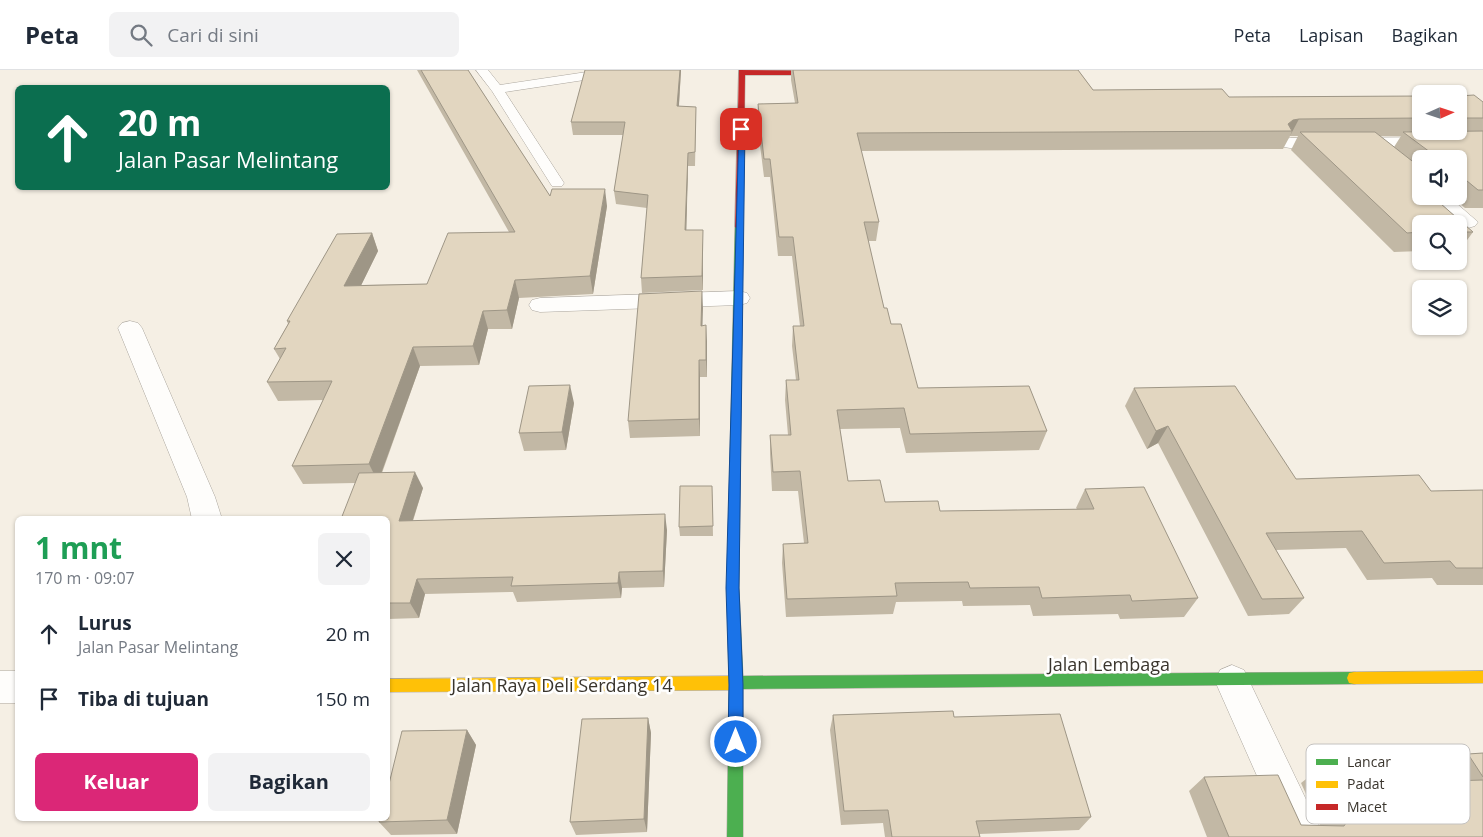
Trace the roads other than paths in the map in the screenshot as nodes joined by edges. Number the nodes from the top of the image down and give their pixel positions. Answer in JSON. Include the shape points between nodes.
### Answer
{"nodes":[{"id":1,"x":482,"y":70,"type":"edge"},
{"id":2,"x":624,"y":70,"type":"edge"},
{"id":3,"x":742,"y":71,"type":"edge"},
{"id":4,"x":839,"y":73,"type":"edge"},
{"id":5,"x":498,"y":89,"type":"junction"},
{"id":6,"x":1483,"y":142,"type":"edge"},
{"id":7,"x":1290,"y":143,"type":"edge"},
{"id":8,"x":1370,"y":143,"type":"junction"},
{"id":9,"x":1392,"y":161,"type":"edge"},
{"id":10,"x":557,"y":183,"type":"dead end"},
{"id":11,"x":1447,"y":205,"type":"edge"},
{"id":12,"x":1468,"y":222,"type":"dead end"},
{"id":13,"x":739,"y":298,"type":"junction"},
{"id":14,"x":540,"y":305,"type":"dead end"},
{"id":15,"x":130,"y":328,"type":"dead end"},
{"id":16,"x":207,"y":516,"type":"edge"},
{"id":17,"x":1483,"y":677,"type":"edge"},
{"id":18,"x":1232,"y":681,"type":"junction"},
{"id":19,"x":736,"y":685,"type":"junction"},
{"id":20,"x":390,"y":686,"type":"edge"},
{"id":21,"x":0,"y":687,"type":"edge"},
{"id":22,"x":15,"y":687,"type":"edge"},
{"id":23,"x":734,"y":837,"type":"edge"},
{"id":24,"x":1304,"y":837,"type":"edge"}],
"edges":[{"from":1,"to":5,"type":"lane"},
{"from":2,"to":5,"type":"lane"},
{"from":3,"to":4,"type":"street"},
{"from":3,"to":13,"type":"street"},
{"from":5,"to":10,"type":"lane"},
{"from":6,"to":8,"type":"street"},
{"from":7,"to":8,"type":"street"},
{"from":8,"to":9,"type":"street"},
{"from":11,"to":12,"type":"street"},
{"from":13,"to":14,"type":"street"},
{"from":13,"to":19,"type":"street","via":[[733,588]]},
{"from":15,"to":16,"type":"street"},
{"from":17,"to":18,"type":"street","name":"Jalan Lembaga"},
{"from":18,"to":19,"type":"street","name":"Jalan Lembaga"},
{"from":18,"to":24,"type":"street"},
{"from":19,"to":20,"type":"street","name":"Jalan Raya Deli Serdang 14"},
{"from":19,"to":23,"type":"street"},
{"from":21,"to":22,"type":"street"}]}
